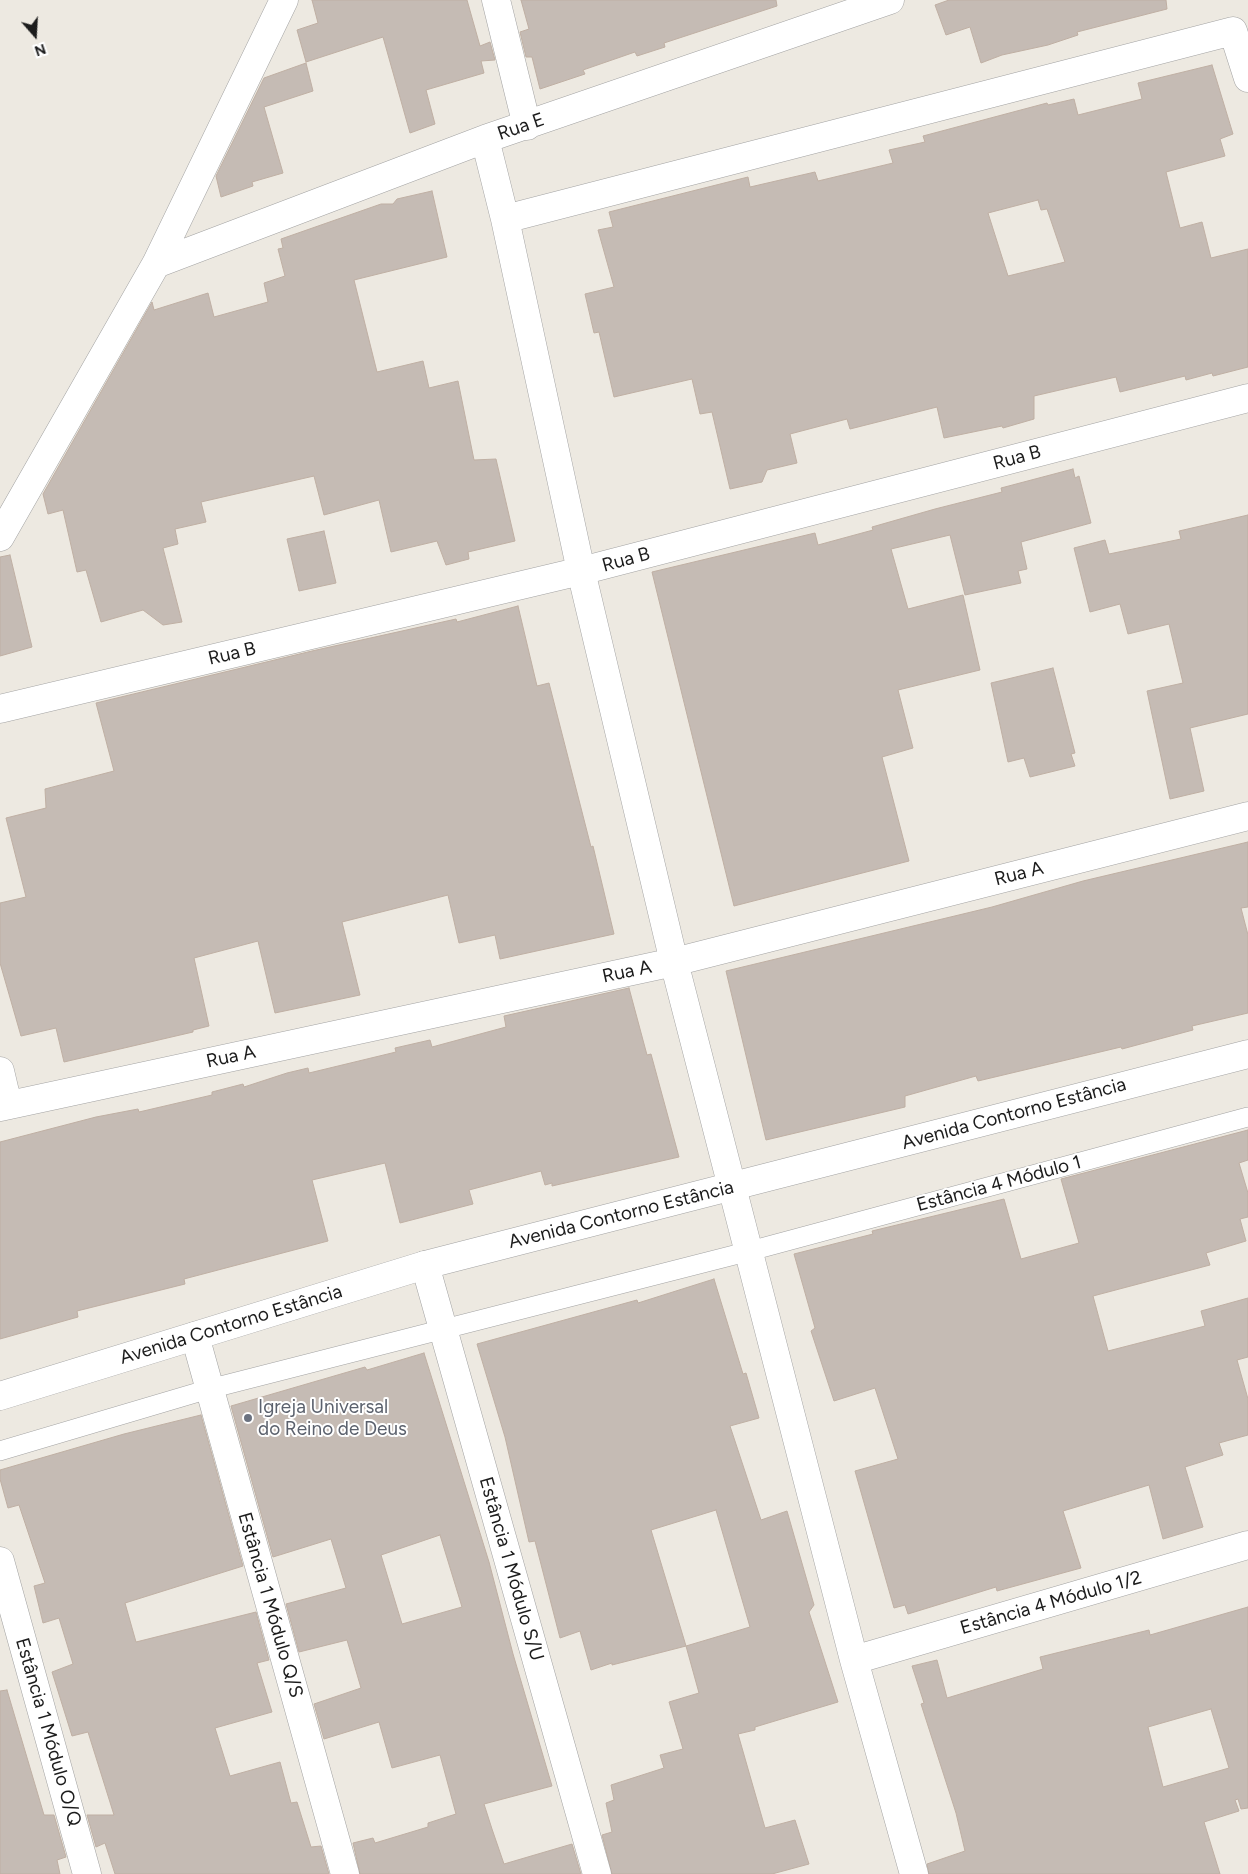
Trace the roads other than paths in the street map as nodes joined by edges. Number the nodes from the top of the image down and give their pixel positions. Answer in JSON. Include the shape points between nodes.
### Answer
{"nodes":[{"id":1,"x":284,"y":0,"type":"edge"},
{"id":2,"x":496,"y":0,"type":"edge"},
{"id":3,"x":890,"y":0,"type":"edge"},
{"id":4,"x":1248,"y":78,"type":"edge"},
{"id":5,"x":527,"y":126,"type":"junction"},
{"id":6,"x":485,"y":139,"type":"junction"},
{"id":7,"x":506,"y":219,"type":"junction"},
{"id":8,"x":156,"y":264,"type":"junction"},
{"id":9,"x":1248,"y":398,"type":"edge"},
{"id":10,"x":0,"y":537,"type":"edge"},
{"id":11,"x":581,"y":571,"type":"junction"},
{"id":12,"x":0,"y":710,"type":"edge"},
{"id":13,"x":1248,"y":816,"type":"edge"},
{"id":14,"x":674,"y":962,"type":"junction"},
{"id":15,"x":1248,"y":1054,"type":"edge"},
{"id":16,"x":0,"y":1071,"type":"edge"},
{"id":17,"x":4,"y":1106,"type":"edge"},
{"id":18,"x":1248,"y":1117,"type":"edge"},
{"id":19,"x":731,"y":1188,"type":"junction"},
{"id":20,"x":750,"y":1251,"type":"junction"},
{"id":21,"x":425,"y":1265,"type":"junction"},
{"id":22,"x":443,"y":1329,"type":"junction"},
{"id":23,"x":195,"y":1336,"type":"junction"},
{"id":24,"x":209,"y":1389,"type":"junction"},
{"id":25,"x":0,"y":1396,"type":"edge"},
{"id":26,"x":0,"y":1451,"type":"edge"},
{"id":27,"x":1248,"y":1545,"type":"edge"},
{"id":28,"x":0,"y":1561,"type":"edge"},
{"id":29,"x":854,"y":1660,"type":"junction"},
{"id":30,"x":88,"y":1874,"type":"edge"},
{"id":31,"x":345,"y":1874,"type":"edge"},
{"id":32,"x":597,"y":1874,"type":"edge"},
{"id":33,"x":914,"y":1874,"type":"edge"}],
"edges":[{"from":1,"to":8,"type":"street"},
{"from":2,"to":5,"type":"street"},
{"from":3,"to":5,"type":"street","name":"Rua E"},
{"from":4,"to":7,"type":"street","via":[[1234,31]]},
{"from":5,"to":6,"type":"street","name":"Rua E"},
{"from":6,"to":7,"type":"street"},
{"from":6,"to":8,"type":"street","name":"Rua E"},
{"from":7,"to":11,"type":"street"},
{"from":8,"to":10,"type":"street"},
{"from":9,"to":11,"type":"street","name":"Rua B"},
{"from":11,"to":12,"type":"street","name":"Rua B"},
{"from":11,"to":14,"type":"street"},
{"from":13,"to":14,"type":"street","name":"Rua A"},
{"from":14,"to":17,"type":"street","name":"Rua A"},
{"from":14,"to":19,"type":"street"},
{"from":15,"to":19,"type":"street","name":"Avenida Contorno Estância"},
{"from":16,"to":17,"type":"street"},
{"from":18,"to":20,"type":"lane","name":"Estância 4 Módulo 1"},
{"from":19,"to":20,"type":"street"},
{"from":19,"to":21,"type":"street","name":"Avenida Contorno Estância"},
{"from":20,"to":22,"type":"lane","name":"Estância 4 Módulo 1"},
{"from":20,"to":29,"type":"street"},
{"from":21,"to":22,"type":"street","name":"Estância 1 Módulo S/U"},
{"from":21,"to":23,"type":"street","name":"Avenida Contorno Estância"},
{"from":22,"to":24,"type":"lane","name":"Estância 4 Módulo 1"},
{"from":22,"to":32,"type":"street","name":"Estância 1 Módulo S/U"},
{"from":23,"to":24,"type":"street","name":"Estância 1 Módulo Q/S"},
{"from":23,"to":25,"type":"street","name":"Avenida Contorno Estância"},
{"from":24,"to":26,"type":"lane","name":"Estância 4 Módulo 1"},
{"from":24,"to":31,"type":"street","name":"Estância 1 Módulo Q/S"},
{"from":27,"to":29,"type":"street","name":"Estância 4 Módulo 1/2"},
{"from":28,"to":30,"type":"street","name":"Estância 1 Módulo O/Q"},
{"from":29,"to":33,"type":"street"}]}
